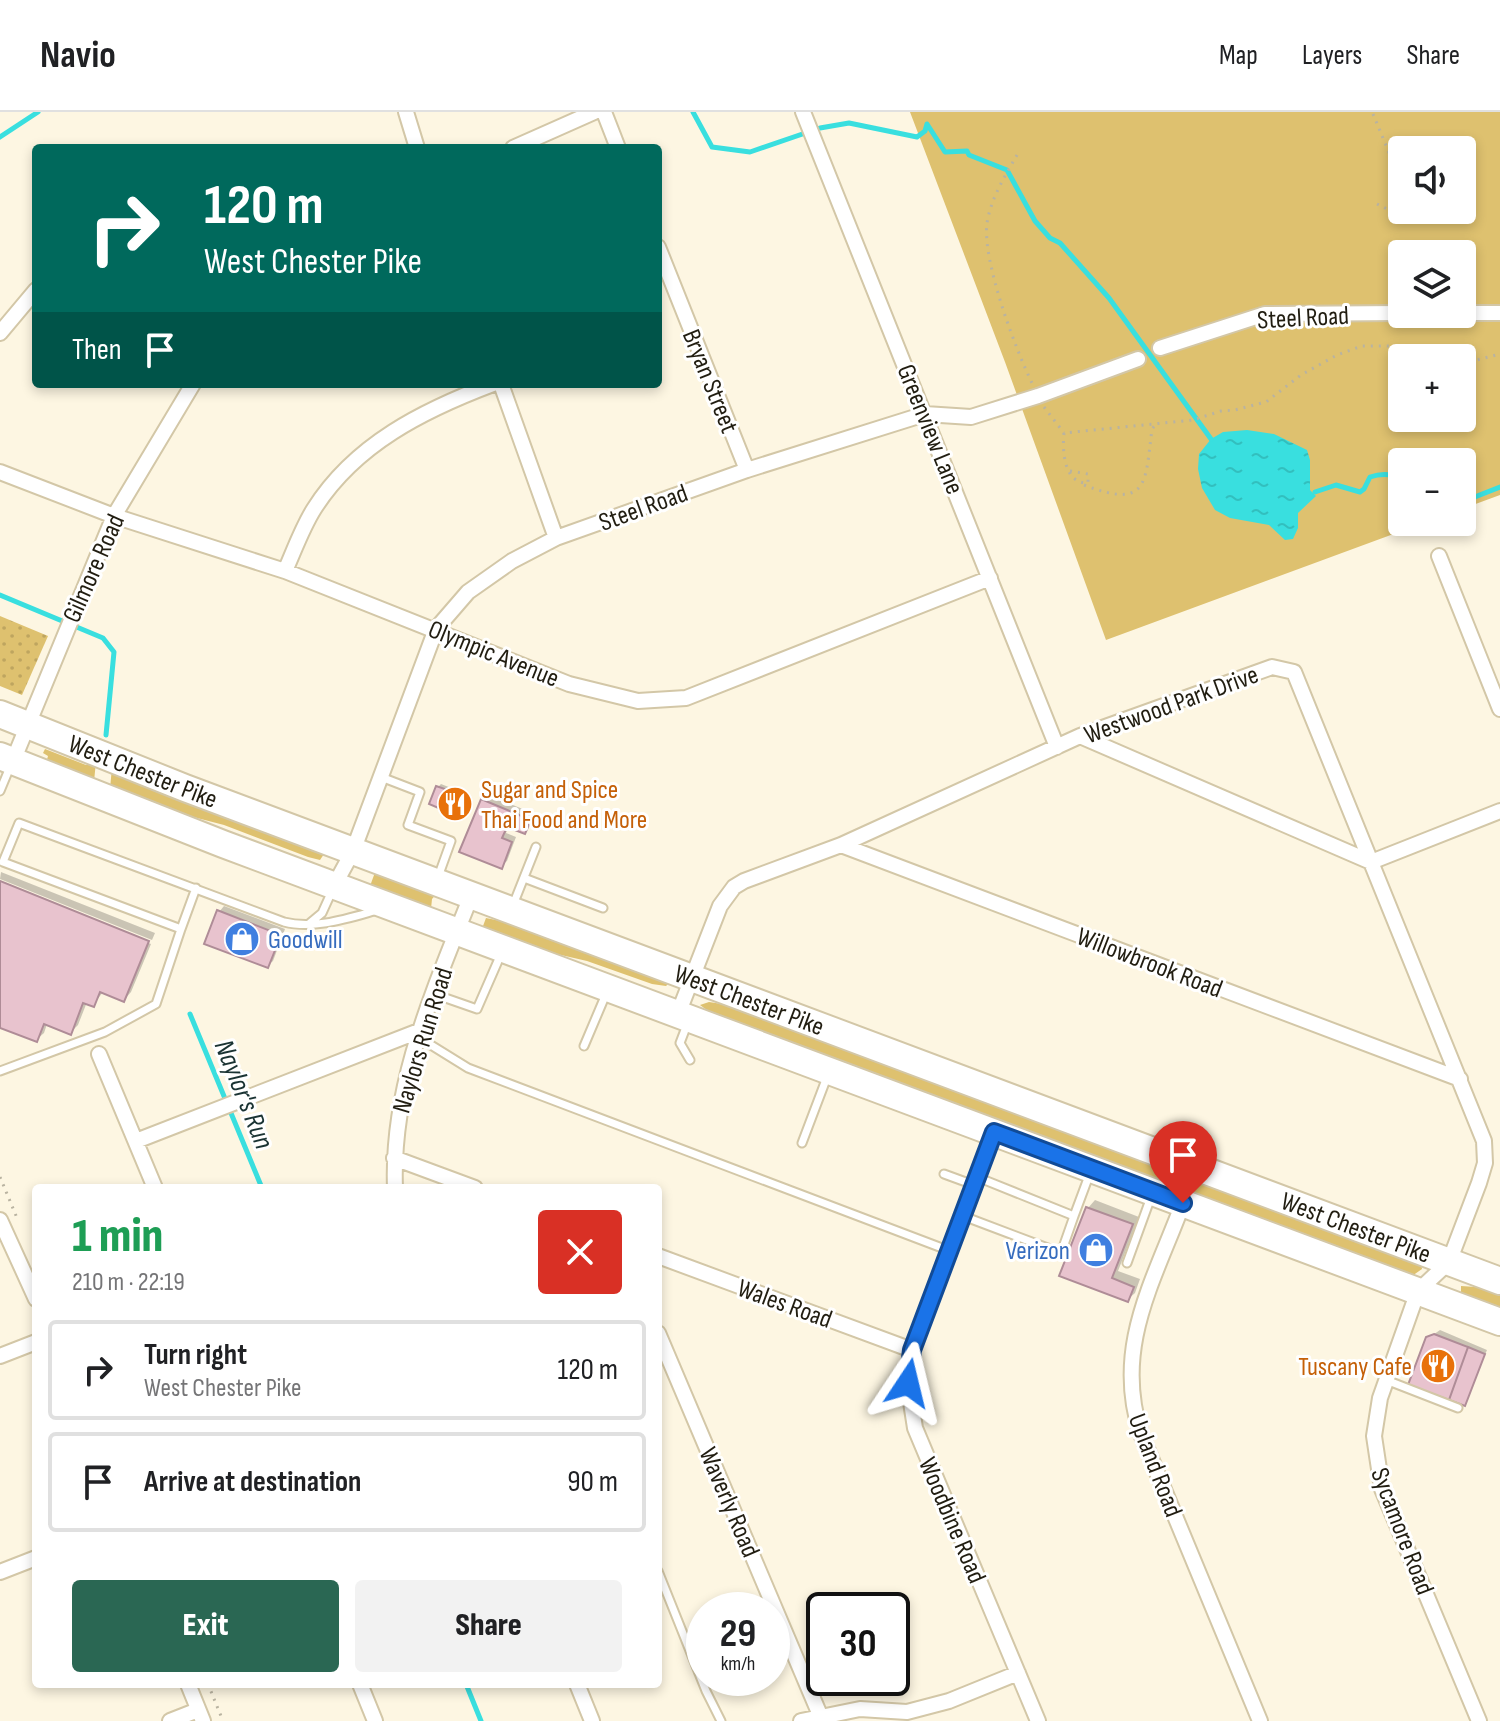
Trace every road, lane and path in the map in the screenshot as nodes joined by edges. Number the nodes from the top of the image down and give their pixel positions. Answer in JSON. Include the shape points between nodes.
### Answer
{"nodes":[{"id":1,"x":406,"y":112,"type":"edge"},
{"id":2,"x":594,"y":112,"type":"edge"},
{"id":3,"x":604,"y":112,"type":"edge"},
{"id":4,"x":804,"y":114,"type":"edge"},
{"id":5,"x":1373,"y":114,"type":"dead end"},
{"id":6,"x":416,"y":144,"type":"edge"},
{"id":7,"x":522,"y":144,"type":"edge"},
{"id":8,"x":616,"y":144,"type":"edge"},
{"id":9,"x":1388,"y":150,"type":"edge"},
{"id":10,"x":1017,"y":155,"type":"dead end"},
{"id":11,"x":1377,"y":204,"type":"dead end"},
{"id":12,"x":1388,"y":210,"type":"edge"},
{"id":13,"x":662,"y":257,"type":"edge"},
{"id":14,"x":32,"y":295,"type":"edge"},
{"id":15,"x":1388,"y":313,"type":"edge"},
{"id":16,"x":1476,"y":313,"type":"edge"},
{"id":17,"x":1500,"y":313,"type":"edge"},
{"id":18,"x":0,"y":333,"type":"edge"},
{"id":19,"x":1388,"y":346,"type":"edge"},
{"id":20,"x":1160,"y":348,"type":"dead end"},
{"id":21,"x":1500,"y":354,"type":"edge"},
{"id":22,"x":1138,"y":359,"type":"dead end"},
{"id":23,"x":1476,"y":360,"type":"edge"},
{"id":24,"x":191,"y":388,"type":"edge"},
{"id":25,"x":483,"y":388,"type":"edge"},
{"id":26,"x":502,"y":388,"type":"edge"},
{"id":27,"x":1038,"y":396,"type":"junction"},
{"id":28,"x":925,"y":414,"type":"junction"},
{"id":29,"x":1157,"y":423,"type":"junction"},
{"id":30,"x":1064,"y":433,"type":"junction"},
{"id":31,"x":747,"y":470,"type":"junction"},
{"id":32,"x":1070,"y":471,"type":"junction"},
{"id":33,"x":0,"y":472,"type":"edge"},
{"id":34,"x":1080,"y":483,"type":"junction"},
{"id":35,"x":114,"y":516,"type":"junction"},
{"id":36,"x":556,"y":538,"type":"junction"},
{"id":37,"x":1439,"y":556,"type":"dead end"},
{"id":38,"x":285,"y":571,"type":"junction"},
{"id":39,"x":990,"y":578,"type":"junction"},
{"id":40,"x":436,"y":629,"type":"junction"},
{"id":41,"x":1500,"y":709,"type":"edge"},
{"id":42,"x":0,"y":714,"type":"edge"},
{"id":43,"x":26,"y":725,"type":"junction"},
{"id":44,"x":1080,"y":736,"type":"junction"},
{"id":45,"x":1057,"y":747,"type":"junction"},
{"id":46,"x":6,"y":758,"type":"edge"},
{"id":47,"x":381,"y":777,"type":"junction"},
{"id":48,"x":0,"y":791,"type":"edge"},
{"id":49,"x":1500,"y":811,"type":"edge"},
{"id":50,"x":841,"y":845,"type":"junction"},
{"id":51,"x":536,"y":847,"type":"dead end"},
{"id":52,"x":353,"y":851,"type":"junction"},
{"id":53,"x":1,"y":861,"type":"edge"},
{"id":54,"x":1371,"y":862,"type":"junction"},
{"id":55,"x":524,"y":878,"type":"junction"},
{"id":56,"x":436,"y":882,"type":"junction"},
{"id":57,"x":334,"y":886,"type":"junction"},
{"id":58,"x":196,"y":888,"type":"junction"},
{"id":59,"x":471,"y":896,"type":"junction"},
{"id":60,"x":392,"y":907,"type":"junction"},
{"id":61,"x":603,"y":908,"type":"dead end"},
{"id":62,"x":511,"y":910,"type":"junction"},
{"id":63,"x":310,"y":923,"type":"junction"},
{"id":64,"x":181,"y":929,"type":"junction"},
{"id":65,"x":457,"y":931,"type":"junction"},
{"id":66,"x":503,"y":949,"type":"junction"},
{"id":67,"x":692,"y":978,"type":"junction"},
{"id":68,"x":608,"y":988,"type":"junction"},
{"id":69,"x":434,"y":994,"type":"junction"},
{"id":70,"x":684,"y":1016,"type":"junction"},
{"id":71,"x":418,"y":1034,"type":"junction"},
{"id":72,"x":584,"y":1046,"type":"dead end"},
{"id":73,"x":99,"y":1054,"type":"dead end"},
{"id":74,"x":690,"y":1060,"type":"dead end"},
{"id":75,"x":0,"y":1071,"type":"edge"},
{"id":76,"x":829,"y":1071,"type":"junction"},
{"id":77,"x":1460,"y":1079,"type":"junction"},
{"id":78,"x":994,"y":1132,"type":"junction"},
{"id":79,"x":136,"y":1141,"type":"junction"},
{"id":80,"x":802,"y":1143,"type":"dead end"},
{"id":81,"x":394,"y":1158,"type":"junction"},
{"id":82,"x":1091,"y":1169,"type":"junction"},
{"id":83,"x":944,"y":1174,"type":"dead end"},
{"id":84,"x":976,"y":1181,"type":"junction"},
{"id":85,"x":153,"y":1184,"type":"edge"},
{"id":86,"x":395,"y":1184,"type":"edge"},
{"id":87,"x":464,"y":1184,"type":"edge"},
{"id":88,"x":1153,"y":1192,"type":"junction"},
{"id":89,"x":1183,"y":1203,"type":"junction"},
{"id":90,"x":963,"y":1216,"type":"junction"},
{"id":91,"x":1074,"y":1216,"type":"junction"},
{"id":92,"x":0,"y":1220,"type":"edge"},
{"id":93,"x":950,"y":1251,"type":"junction"},
{"id":94,"x":662,"y":1257,"type":"edge"},
{"id":95,"x":1449,"y":1262,"type":"junction"},
{"id":96,"x":1127,"y":1263,"type":"dead end"},
{"id":97,"x":1500,"y":1281,"type":"edge"},
{"id":98,"x":32,"y":1290,"type":"edge"},
{"id":99,"x":1418,"y":1291,"type":"junction"},
{"id":100,"x":1500,"y":1322,"type":"edge"},
{"id":101,"x":662,"y":1342,"type":"edge"},
{"id":102,"x":32,"y":1344,"type":"edge"},
{"id":103,"x":912,"y":1350,"type":"junction"},
{"id":104,"x":0,"y":1356,"type":"edge"},
{"id":105,"x":1386,"y":1380,"type":"junction"},
{"id":106,"x":1458,"y":1408,"type":"dead end"},
{"id":107,"x":32,"y":1560,"type":"edge"},
{"id":108,"x":0,"y":1572,"type":"edge"},
{"id":109,"x":662,"y":1581,"type":"edge"},
{"id":110,"x":1018,"y":1673,"type":"junction"},
{"id":111,"x":190,"y":1688,"type":"edge"},
{"id":112,"x":210,"y":1688,"type":"edge"},
{"id":113,"x":362,"y":1688,"type":"edge"},
{"id":114,"x":579,"y":1688,"type":"edge"},
{"id":115,"x":201,"y":1715,"type":"edge"},
{"id":116,"x":820,"y":1715,"type":"junction"},
{"id":117,"x":170,"y":1721,"type":"edge"},
{"id":118,"x":223,"y":1721,"type":"edge"},
{"id":119,"x":375,"y":1721,"type":"edge"},
{"id":120,"x":592,"y":1721,"type":"edge"},
{"id":121,"x":721,"y":1721,"type":"edge"},
{"id":122,"x":801,"y":1721,"type":"edge"},
{"id":123,"x":1038,"y":1721,"type":"edge"},
{"id":124,"x":1260,"y":1721,"type":"edge"},
{"id":125,"x":1479,"y":1721,"type":"edge"}],
"edges":[{"from":1,"to":6,"type":"street"},
{"from":2,"to":7,"type":"street"},
{"from":3,"to":8,"type":"street"},
{"from":4,"to":28,"type":"street","name":"Greenview Lane"},
{"from":5,"to":9,"type":"path"},
{"from":10,"to":27,"type":"path","via":[[995,195],[987,224],[989,251],[1001,304]]},
{"from":11,"to":12,"type":"path"},
{"from":13,"to":31,"type":"street","name":"Bryan Street"},
{"from":14,"to":18,"type":"street"},
{"from":15,"to":20,"type":"street","name":"Steel Road","via":[[1265,314]]},
{"from":16,"to":17,"type":"street"},
{"from":19,"to":29,"type":"path","via":[[1362,346],[1337,355],[1266,402]]},
{"from":21,"to":23,"type":"path"},
{"from":22,"to":27,"type":"street","name":"Steel Road"},
{"from":24,"to":35,"type":"street","name":"Gilmore Road"},
{"from":25,"to":38,"type":"street","via":[[387,434],[339,478],[314,510]]},
{"from":26,"to":36,"type":"street"},
{"from":27,"to":28,"type":"street","name":"Steel Road","via":[[971,417]]},
{"from":27,"to":30,"type":"path"},
{"from":28,"to":31,"type":"street","name":"Steel Road"},
{"from":28,"to":39,"type":"street","name":"Greenview Lane"},
{"from":29,"to":30,"type":"path"},
{"from":29,"to":34,"type":"path","via":[[1147,477],[1137,488],[1124,496],[1111,495]]},
{"from":30,"to":32,"type":"path","via":[[1062,451]]},
{"from":31,"to":36,"type":"street","name":"Steel Road"},
{"from":32,"to":34,"type":"path"},
{"from":32,"to":34,"type":"path","via":[[1088,474],[1088,483]]},
{"from":33,"to":35,"type":"street","name":"Olympic Avenue"},
{"from":35,"to":38,"type":"street","name":"Olympic Avenue"},
{"from":35,"to":43,"type":"street","name":"Gilmore Road"},
{"from":36,"to":40,"type":"street","name":"Steel Road","via":[[468,592]]},
{"from":37,"to":41,"type":"street"},
{"from":38,"to":40,"type":"street","name":"Olympic Avenue"},
{"from":39,"to":40,"type":"street","name":"Olympic Avenue","via":[[686,698],[638,701],[569,684]]},
{"from":39,"to":45,"type":"street","name":"Greenview Lane"},
{"from":40,"to":47,"type":"street","name":"Steel Road"},
{"from":42,"to":43,"type":"highway","name":"West Chester Pike"},
{"from":43,"to":46,"type":"street","name":"Gilmore Road"},
{"from":43,"to":52,"type":"highway","name":"West Chester Pike"},
{"from":44,"to":45,"type":"street","name":"Westwood Park Drive"},
{"from":44,"to":54,"type":"street"},
{"from":44,"to":54,"type":"street","name":"Westwood Park Drive","via":[[1272,667],[1294,672]]},
{"from":45,"to":50,"type":"street","name":"Westwood Park Drive"},
{"from":46,"to":48,"type":"lane"},
{"from":46,"to":57,"type":"highway","name":"West Chester Pike"},
{"from":47,"to":52,"type":"street","name":"Steel Road"},
{"from":47,"to":56,"type":"lane","via":[[420,792],[408,825],[451,841]]},
{"from":49,"to":54,"type":"street"},
{"from":50,"to":67,"type":"street","name":"Westwood Park Drive","via":[[734,887],[720,906]]},
{"from":50,"to":77,"type":"street","name":"Willowbrook Road"},
{"from":51,"to":55,"type":"lane"},
{"from":52,"to":56,"type":"highway","name":"West Chester Pike"},
{"from":52,"to":57,"type":"street","name":"Steel Road"},
{"from":53,"to":58,"type":"lane","via":[[19,823]]},
{"from":53,"to":64,"type":"lane"},
{"from":54,"to":77,"type":"street","name":"Westwood Park Drive"},
{"from":55,"to":61,"type":"lane"},
{"from":55,"to":62,"type":"lane"},
{"from":56,"to":59,"type":"highway","name":"West Chester Pike"},
{"from":57,"to":60,"type":"highway","name":"West Chester Pike"},
{"from":57,"to":63,"type":"lane","via":[[322,913]]},
{"from":58,"to":63,"type":"lane","via":[[284,922]]},
{"from":58,"to":64,"type":"lane"},
{"from":59,"to":62,"type":"highway","name":"West Chester Pike"},
{"from":59,"to":65,"type":"street","name":"Naylors Run Road"},
{"from":60,"to":63,"type":"lane"},
{"from":60,"to":65,"type":"highway","name":"West Chester Pike"},
{"from":62,"to":67,"type":"highway","name":"West Chester Pike"},
{"from":64,"to":75,"type":"lane","via":[[156,1004],[105,1032]]},
{"from":65,"to":66,"type":"highway","name":"West Chester Pike"},
{"from":65,"to":69,"type":"street","name":"Naylors Run Road"},
{"from":66,"to":68,"type":"highway","name":"West Chester Pike"},
{"from":66,"to":69,"type":"lane","via":[[477,1009]]},
{"from":67,"to":70,"type":"street","name":"Westwood Park Drive"},
{"from":67,"to":95,"type":"highway","name":"West Chester Pike"},
{"from":68,"to":70,"type":"highway","name":"West Chester Pike"},
{"from":68,"to":72,"type":"lane"},
{"from":69,"to":71,"type":"street","name":"Naylors Run Road"},
{"from":70,"to":74,"type":"lane","via":[[680,1043]]},
{"from":70,"to":76,"type":"highway","name":"West Chester Pike"},
{"from":71,"to":79,"type":"street"},
{"from":71,"to":81,"type":"street","name":"Naylors Run Road","via":[[397,1118]]},
{"from":71,"to":93,"type":"lane","via":[[468,1068]]},
{"from":73,"to":79,"type":"street"},
{"from":76,"to":78,"type":"highway","name":"West Chester Pike"},
{"from":76,"to":80,"type":"lane"},
{"from":77,"to":95,"type":"street","name":"Westwood Park Drive","via":[[1481,1130],[1485,1163]]},
{"from":78,"to":82,"type":"highway","name":"West Chester Pike"},
{"from":78,"to":84,"type":"street","name":"Woodbine Road"},
{"from":79,"to":85,"type":"street"},
{"from":81,"to":86,"type":"street","name":"Naylors Run Road"},
{"from":81,"to":87,"type":"street"},
{"from":82,"to":88,"type":"highway","name":"West Chester Pike"},
{"from":82,"to":91,"type":"lane"},
{"from":83,"to":84,"type":"lane"},
{"from":84,"to":90,"type":"street","name":"Woodbine Road"},
{"from":84,"to":91,"type":"lane"},
{"from":88,"to":89,"type":"highway","name":"West Chester Pike"},
{"from":88,"to":96,"type":"lane"},
{"from":89,"to":99,"type":"highway","name":"West Chester Pike"},
{"from":89,"to":124,"type":"street","name":"Upland Road","via":[[1135,1332],[1132,1401]]},
{"from":90,"to":91,"type":"lane","via":[[1061,1253]]},
{"from":90,"to":93,"type":"street","name":"Woodbine Road"},
{"from":92,"to":98,"type":"street"},
{"from":93,"to":103,"type":"street","name":"Woodbine Road"},
{"from":94,"to":103,"type":"street","name":"Wales Road"},
{"from":95,"to":97,"type":"highway","name":"West Chester Pike"},
{"from":95,"to":99,"type":"street","name":"Westwood Park Drive"},
{"from":99,"to":100,"type":"highway","name":"West Chester Pike"},
{"from":99,"to":105,"type":"street","name":"Sycamore Road"},
{"from":101,"to":116,"type":"street","name":"Waverly Road"},
{"from":102,"to":104,"type":"street"},
{"from":103,"to":110,"type":"street","name":"Woodbine Road","via":[[908,1383],[915,1428]]},
{"from":105,"to":106,"type":"lane"},
{"from":105,"to":125,"type":"street","name":"Sycamore Road","via":[[1374,1436],[1380,1480]]},
{"from":107,"to":108,"type":"street"},
{"from":109,"to":121,"type":"lane"},
{"from":110,"to":116,"type":"street","via":[[907,1712],[860,1709]]},
{"from":110,"to":123,"type":"street","name":"Woodbine Road"},
{"from":111,"to":115,"type":"street"},
{"from":112,"to":118,"type":"path"},
{"from":113,"to":119,"type":"street"},
{"from":114,"to":120,"type":"street"},
{"from":115,"to":117,"type":"street"},
{"from":116,"to":122,"type":"street"}]}
